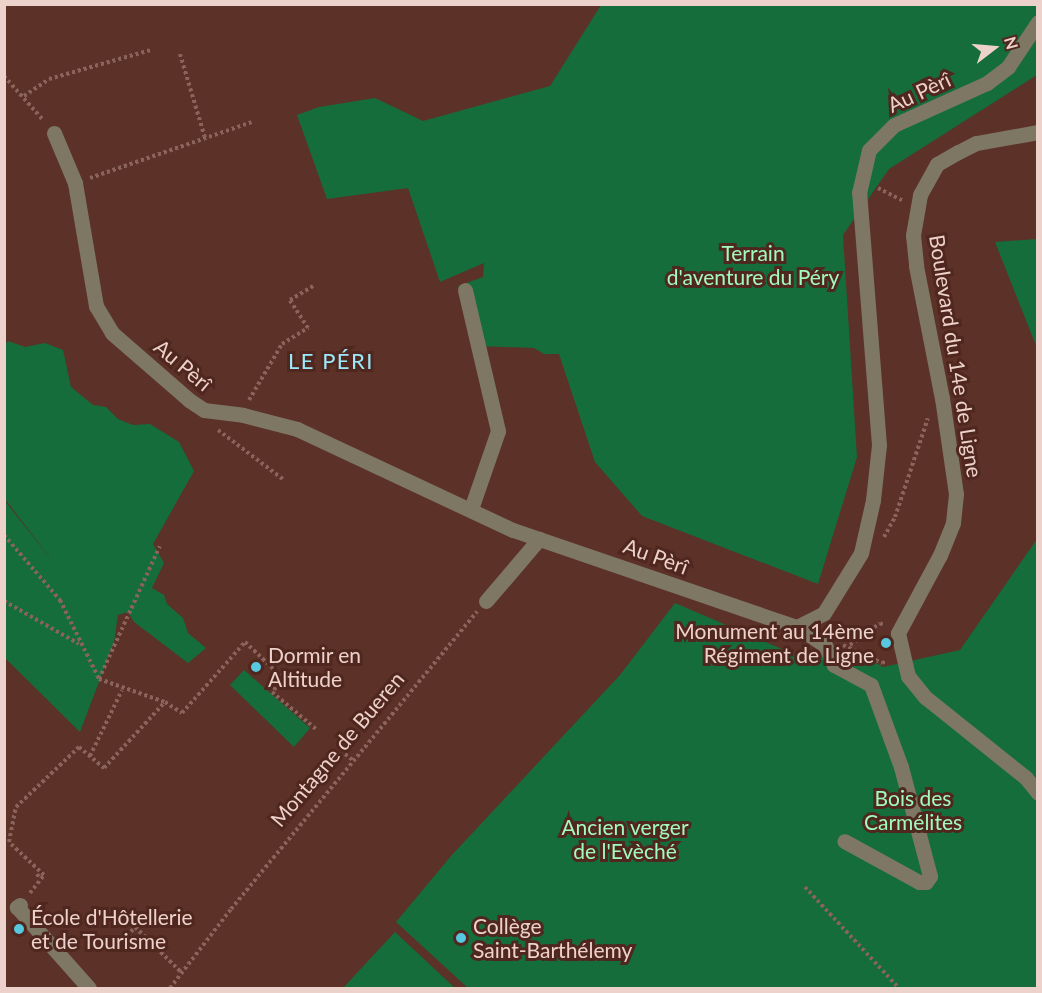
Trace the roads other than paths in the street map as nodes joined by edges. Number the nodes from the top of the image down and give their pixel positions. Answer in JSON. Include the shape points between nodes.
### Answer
{"nodes":[{"id":1,"x":1038,"y":22,"type":"edge"},
{"id":2,"x":1038,"y":132,"type":"edge"},
{"id":3,"x":54,"y":133,"type":"road end"},
{"id":4,"x":465,"y":290,"type":"dead end"},
{"id":5,"x":471,"y":509,"type":"junction"},
{"id":6,"x":539,"y":539,"type":"junction"},
{"id":7,"x":486,"y":601,"type":"road end"},
{"id":8,"x":797,"y":627,"type":"junction"},
{"id":9,"x":1038,"y":793,"type":"edge"},
{"id":10,"x":844,"y":842,"type":"dead end"},
{"id":11,"x":20,"y":905,"type":"dead end"},
{"id":12,"x":89,"y":988,"type":"edge"}],
"edges":[{"from":1,"to":8,"type":"street","name":"Au Pèrî","via":[[1008,67],[987,84],[894,125],[877,138],[862,169],[860,193],[879,445],[873,500],[861,553],[824,613]]},
{"from":2,"to":9,"type":"street","name":"Boulevard du 14e de Ligne","via":[[976,142],[937,165],[917,206],[913,235],[916,266],[956,494],[953,523],[898,633],[908,676],[925,697],[1026,778]]},
{"from":3,"to":5,"type":"street","name":"Au Pèrî","via":[[75,183],[96,306],[112,333],[204,410],[297,429]]},
{"from":4,"to":5,"type":"street","via":[[498,431]]},
{"from":5,"to":6,"type":"street","name":"Au Pèrî"},
{"from":6,"to":7,"type":"street"},
{"from":6,"to":8,"type":"street","name":"Au Pèrî"},
{"from":8,"to":10,"type":"street","via":[[825,645],[834,665],[871,685],[901,767],[930,876],[926,882],[919,882]]},
{"from":11,"to":12,"type":"street","via":[[17,907]]}]}
